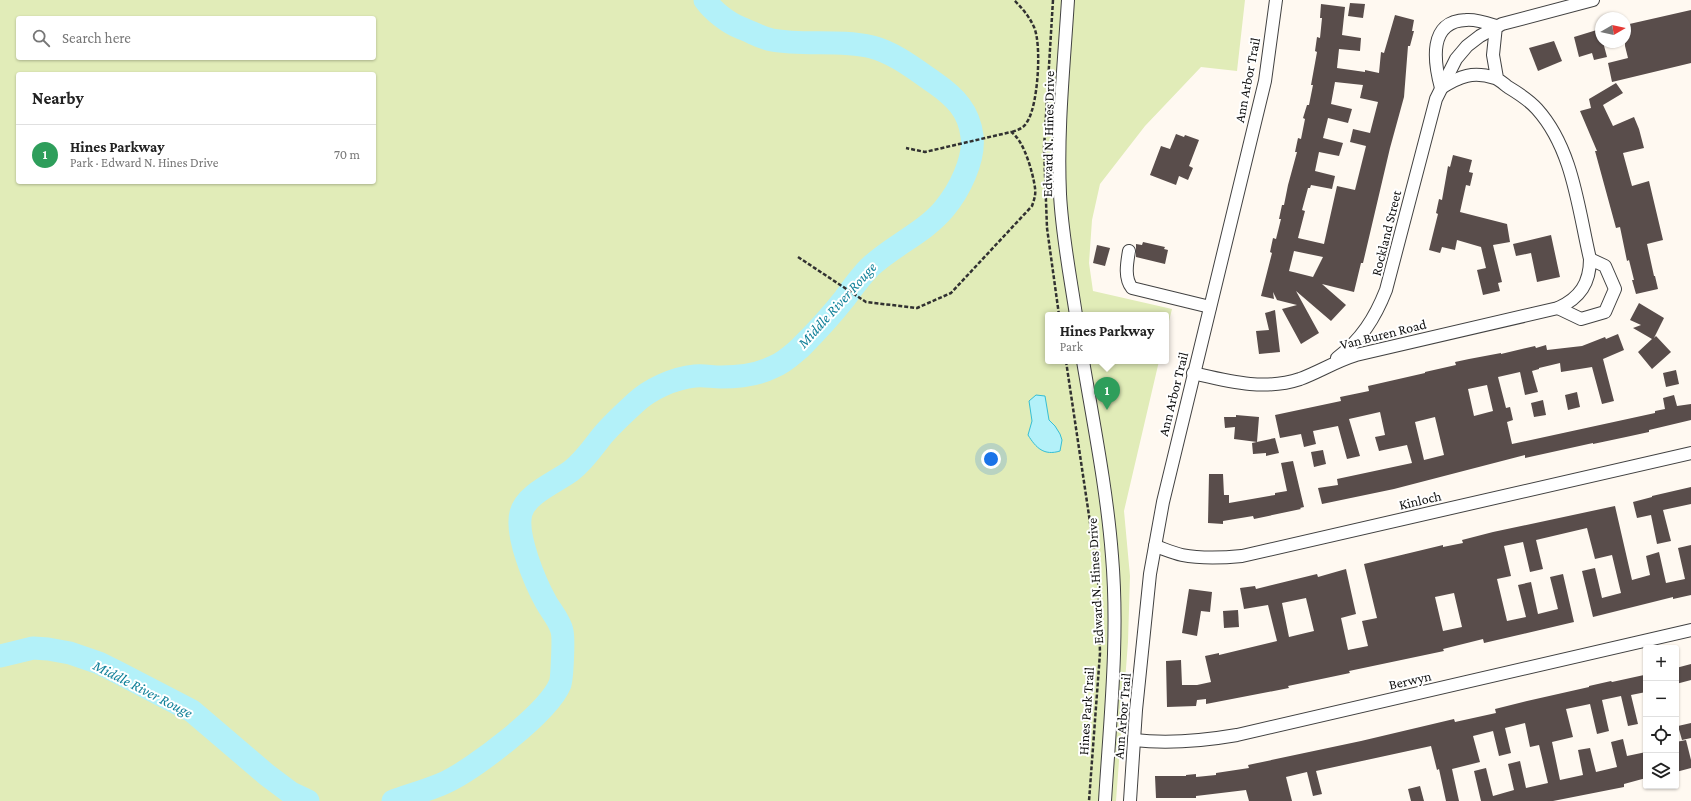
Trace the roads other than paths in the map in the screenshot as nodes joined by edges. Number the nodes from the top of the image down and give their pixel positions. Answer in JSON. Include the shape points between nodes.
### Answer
{"nodes":[{"id":1,"x":1068,"y":0,"type":"edge"},
{"id":2,"x":1276,"y":0,"type":"edge"},
{"id":3,"x":1593,"y":0,"type":"edge"},
{"id":4,"x":1496,"y":26,"type":"junction"},
{"id":5,"x":1497,"y":78,"type":"junction"},
{"id":6,"x":1441,"y":88,"type":"junction"},
{"id":7,"x":1129,"y":251,"type":"dead end"},
{"id":8,"x":1590,"y":259,"type":"junction"},
{"id":9,"x":1210,"y":307,"type":"junction"},
{"id":10,"x":1558,"y":308,"type":"junction"},
{"id":11,"x":1076,"y":312,"type":"edge"},
{"id":12,"x":1083,"y":364,"type":"edge"},
{"id":13,"x":1326,"y":366,"type":"junction"},
{"id":14,"x":1193,"y":374,"type":"junction"},
{"id":15,"x":1691,"y":453,"type":"edge"},
{"id":16,"x":1155,"y":546,"type":"junction"},
{"id":17,"x":1691,"y":630,"type":"edge"},
{"id":18,"x":1134,"y":740,"type":"junction"},
{"id":19,"x":1105,"y":801,"type":"edge"},
{"id":20,"x":1130,"y":801,"type":"edge"}],
"edges":[{"from":1,"to":11,"type":"street","name":"Edward N. Hines Drive","via":[[1060,121],[1060,195]]},
{"from":2,"to":9,"type":"street","name":"Ann Arbor Trail","via":[[1266,81]]},
{"from":3,"to":4,"type":"street","name":"Rockland Street"},
{"from":4,"to":5,"type":"street","via":[[1493,55]]},
{"from":4,"to":6,"type":"street","name":"Rockland Street","via":[[1460,54]]},
{"from":4,"to":6,"type":"street","via":[[1459,20],[1441,32],[1436,42],[1437,72]]},
{"from":5,"to":6,"type":"street","via":[[1465,76]]},
{"from":5,"to":8,"type":"street","name":"Van Buren Road","via":[[1536,108],[1556,136],[1569,169]]},
{"from":6,"to":13,"type":"street","name":"Rockland Street","via":[[1436,98],[1386,290],[1378,311],[1354,343]]},
{"from":7,"to":9,"type":"street","via":[[1126,267],[1128,283],[1132,288]]},
{"from":8,"to":10,"type":"street","name":"Van Buren Road","via":[[1588,280],[1583,289],[1576,298]]},
{"from":8,"to":10,"type":"street","via":[[1605,266],[1615,289],[1605,312],[1581,319]]},
{"from":9,"to":14,"type":"street","name":"Ann Arbor Trail"},
{"from":10,"to":13,"type":"street","name":"Van Buren Road","via":[[1356,355]]},
{"from":12,"to":19,"type":"street","name":"Edward N. Hines Drive","via":[[1109,522],[1112,558],[1114,670]]},
{"from":13,"to":14,"type":"street","name":"Van Buren Road","via":[[1299,379],[1265,385],[1243,384]]},
{"from":14,"to":16,"type":"street","name":"Ann Arbor Trail"},
{"from":15,"to":16,"type":"street","name":"Kinloch","via":[[1242,556],[1198,557],[1182,555]]},
{"from":16,"to":18,"type":"street","name":"Ann Arbor Trail"},
{"from":17,"to":18,"type":"street","name":"Berwyn","via":[[1237,735],[1174,743]]},
{"from":18,"to":20,"type":"street","name":"Ann Arbor Trail"}]}
